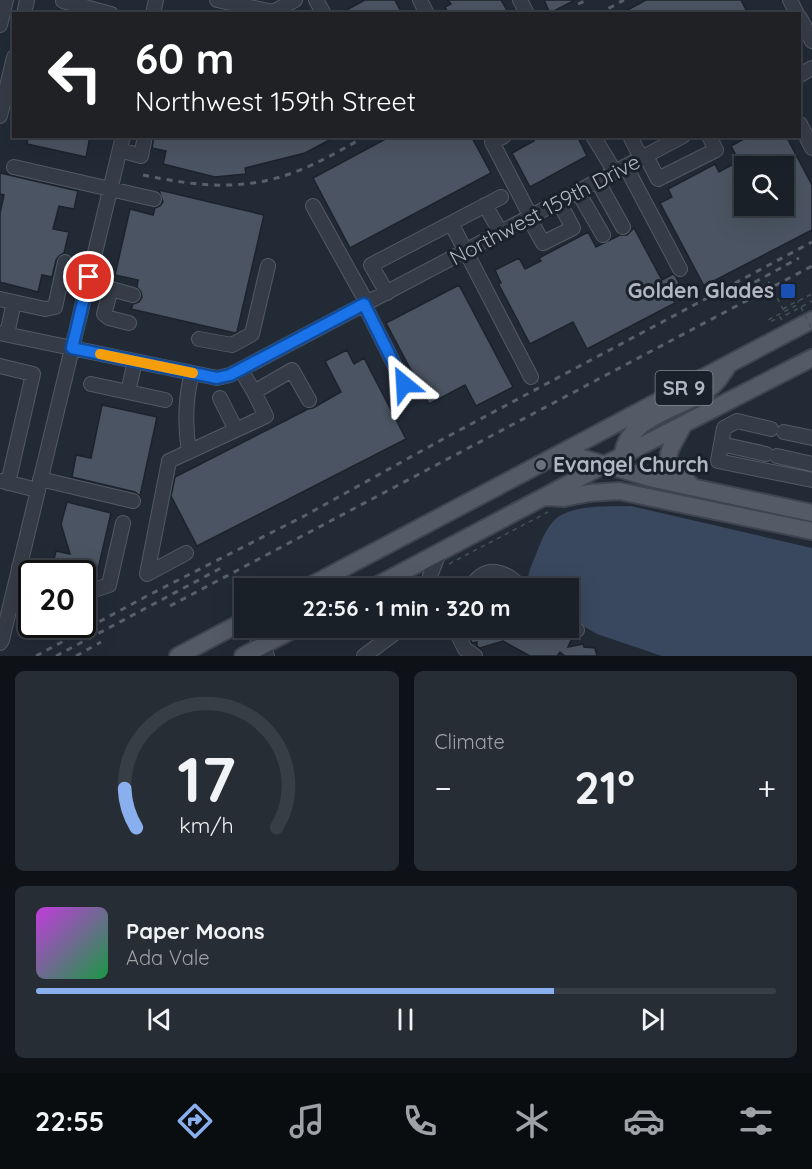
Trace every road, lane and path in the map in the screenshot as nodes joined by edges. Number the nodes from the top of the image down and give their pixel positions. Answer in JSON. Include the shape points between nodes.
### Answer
{"nodes":[{"id":1,"x":6,"y":0,"type":"edge"},
{"id":2,"x":217,"y":0,"type":"edge"},
{"id":3,"x":295,"y":0,"type":"edge"},
{"id":4,"x":63,"y":1,"type":"edge"},
{"id":5,"x":97,"y":4,"type":"edge"},
{"id":6,"x":249,"y":7,"type":"edge"},
{"id":7,"x":801,"y":20,"type":"edge"},
{"id":8,"x":0,"y":25,"type":"edge"},
{"id":9,"x":812,"y":42,"type":"edge"},
{"id":10,"x":12,"y":65,"type":"edge"},
{"id":11,"x":0,"y":116,"type":"edge"},
{"id":12,"x":801,"y":126,"type":"edge"},
{"id":13,"x":145,"y":138,"type":"edge"},
{"id":14,"x":500,"y":138,"type":"edge"},
{"id":15,"x":595,"y":138,"type":"edge"},
{"id":16,"x":631,"y":138,"type":"edge"},
{"id":17,"x":679,"y":138,"type":"edge"},
{"id":18,"x":710,"y":138,"type":"edge"},
{"id":19,"x":121,"y":143,"type":"edge"},
{"id":20,"x":812,"y":148,"type":"edge"},
{"id":21,"x":643,"y":157,"type":"junction"},
{"id":22,"x":14,"y":166,"type":"dead end"},
{"id":23,"x":620,"y":170,"type":"junction"},
{"id":24,"x":598,"y":182,"type":"junction"},
{"id":25,"x":110,"y":189,"type":"junction"},
{"id":26,"x":578,"y":192,"type":"junction"},
{"id":27,"x":501,"y":197,"type":"dead end"},
{"id":28,"x":154,"y":199,"type":"dead end"},
{"id":29,"x":559,"y":202,"type":"junction"},
{"id":30,"x":485,"y":205,"type":"junction"},
{"id":31,"x":313,"y":206,"type":"dead end"},
{"id":32,"x":530,"y":217,"type":"junction"},
{"id":33,"x":451,"y":223,"type":"junction"},
{"id":34,"x":623,"y":227,"type":"dead end"},
{"id":35,"x":501,"y":233,"type":"junction"},
{"id":36,"x":603,"y":235,"type":"dead end"},
{"id":37,"x":467,"y":251,"type":"junction"},
{"id":38,"x":65,"y":262,"type":"dead end"},
{"id":39,"x":268,"y":266,"type":"dead end"},
{"id":40,"x":680,"y":268,"type":"dead end"},
{"id":41,"x":790,"y":286,"type":"dead end"},
{"id":42,"x":742,"y":291,"type":"dead end"},
{"id":43,"x":387,"y":293,"type":"junction"},
{"id":44,"x":812,"y":294,"type":"edge"},
{"id":45,"x":133,"y":295,"type":"dead end"},
{"id":46,"x":744,"y":295,"type":"junction"},
{"id":47,"x":57,"y":297,"type":"junction"},
{"id":48,"x":0,"y":299,"type":"edge"},
{"id":49,"x":746,"y":299,"type":"dead end"},
{"id":50,"x":83,"y":301,"type":"junction"},
{"id":51,"x":798,"y":301,"type":"junction"},
{"id":52,"x":812,"y":301,"type":"edge"},
{"id":53,"x":14,"y":302,"type":"junction"},
{"id":54,"x":107,"y":304,"type":"junction"},
{"id":55,"x":365,"y":304,"type":"junction"},
{"id":56,"x":783,"y":309,"type":"junction"},
{"id":57,"x":807,"y":314,"type":"edge"},
{"id":58,"x":129,"y":323,"type":"dead end"},
{"id":59,"x":812,"y":330,"type":"edge"},
{"id":60,"x":789,"y":333,"type":"junction"},
{"id":61,"x":4,"y":334,"type":"edge"},
{"id":62,"x":249,"y":336,"type":"junction"},
{"id":63,"x":199,"y":339,"type":"dead end"},
{"id":64,"x":72,"y":348,"type":"junction"},
{"id":65,"x":812,"y":358,"type":"edge"},
{"id":66,"x":135,"y":361,"type":"junction"},
{"id":67,"x":254,"y":363,"type":"junction"},
{"id":68,"x":730,"y":364,"type":"junction"},
{"id":69,"x":0,"y":366,"type":"edge"},
{"id":70,"x":241,"y":370,"type":"junction"},
{"id":71,"x":192,"y":373,"type":"junction"},
{"id":72,"x":531,"y":377,"type":"dead end"},
{"id":73,"x":91,"y":384,"type":"dead end"},
{"id":74,"x":404,"y":384,"type":"dead end"},
{"id":75,"x":128,"y":392,"type":"junction"},
{"id":76,"x":254,"y":392,"type":"junction"},
{"id":77,"x":220,"y":398,"type":"dead end"},
{"id":78,"x":165,"y":400,"type":"dead end"},
{"id":79,"x":309,"y":400,"type":"dead end"},
{"id":80,"x":685,"y":424,"type":"junction"},
{"id":81,"x":236,"y":430,"type":"junction"},
{"id":82,"x":812,"y":438,"type":"edge"},
{"id":83,"x":721,"y":444,"type":"junction"},
{"id":84,"x":189,"y":452,"type":"junction"},
{"id":85,"x":661,"y":452,"type":"dead end"},
{"id":86,"x":556,"y":456,"type":"junction"},
{"id":87,"x":606,"y":464,"type":"junction"},
{"id":88,"x":627,"y":464,"type":"junction"},
{"id":89,"x":812,"y":464,"type":"edge"},
{"id":90,"x":812,"y":480,"type":"edge"},
{"id":91,"x":4,"y":482,"type":"edge"},
{"id":92,"x":39,"y":485,"type":"junction"},
{"id":93,"x":692,"y":487,"type":"junction"},
{"id":94,"x":644,"y":495,"type":"junction"},
{"id":95,"x":133,"y":501,"type":"dead end"},
{"id":96,"x":549,"y":503,"type":"junction"},
{"id":97,"x":812,"y":513,"type":"edge"},
{"id":98,"x":123,"y":523,"type":"dead end"},
{"id":99,"x":812,"y":531,"type":"edge"},
{"id":100,"x":186,"y":553,"type":"dead end"},
{"id":101,"x":442,"y":559,"type":"junction"},
{"id":102,"x":21,"y":560,"type":"edge"},
{"id":103,"x":18,"y":570,"type":"edge"},
{"id":104,"x":325,"y":578,"type":"edge"},
{"id":105,"x":396,"y":578,"type":"edge"},
{"id":106,"x":430,"y":578,"type":"edge"},
{"id":107,"x":481,"y":578,"type":"edge"},
{"id":108,"x":511,"y":578,"type":"edge"},
{"id":109,"x":96,"y":589,"type":"edge"},
{"id":110,"x":5,"y":608,"type":"edge"},
{"id":111,"x":234,"y":626,"type":"edge"},
{"id":112,"x":283,"y":638,"type":"edge"},
{"id":113,"x":388,"y":638,"type":"edge"},
{"id":114,"x":460,"y":638,"type":"edge"},
{"id":115,"x":1,"y":642,"type":"edge"},
{"id":116,"x":265,"y":651,"type":"edge"},
{"id":117,"x":178,"y":656,"type":"edge"},
{"id":118,"x":243,"y":656,"type":"edge"},
{"id":119,"x":364,"y":656,"type":"edge"},
{"id":120,"x":475,"y":656,"type":"edge"}],
"edges":[{"from":1,"to":8,"type":"street"},
{"from":2,"to":6,"type":"street"},
{"from":3,"to":6,"type":"street","via":[[273,12]]},
{"from":4,"to":5,"type":"street"},
{"from":7,"to":9,"type":"street"},
{"from":10,"to":11,"type":"street"},
{"from":12,"to":20,"type":"street"},
{"from":13,"to":19,"type":"street","via":[[141,156]]},
{"from":14,"to":32,"type":"street","via":[[492,142]]},
{"from":15,"to":23,"type":"street"},
{"from":16,"to":21,"type":"street"},
{"from":17,"to":21,"type":"street","name":"Northwest 159th Drive"},
{"from":18,"to":21,"type":"street","via":[[716,150],[658,179]]},
{"from":19,"to":25,"type":"street"},
{"from":21,"to":23,"type":"street","name":"Northwest 159th Drive"},
{"from":22,"to":25,"type":"street"},
{"from":23,"to":24,"type":"street","name":"Northwest 159th Drive"},
{"from":23,"to":40,"type":"street"},
{"from":24,"to":26,"type":"street","name":"Northwest 159th Drive"},
{"from":24,"to":34,"type":"street"},
{"from":25,"to":28,"type":"street"},
{"from":25,"to":50,"type":"street"},
{"from":26,"to":29,"type":"street","name":"Northwest 159th Drive"},
{"from":26,"to":36,"type":"street"},
{"from":27,"to":30,"type":"street"},
{"from":29,"to":32,"type":"street","name":"Northwest 159th Drive"},
{"from":29,"to":32,"type":"street","via":[[573,228],[543,243]]},
{"from":30,"to":33,"type":"street"},
{"from":30,"to":35,"type":"street"},
{"from":31,"to":55,"type":"street"},
{"from":32,"to":35,"type":"street","name":"Northwest 159th Drive"},
{"from":33,"to":37,"type":"street"},
{"from":33,"to":43,"type":"street","via":[[371,265]]},
{"from":35,"to":37,"type":"street","name":"Northwest 159th Drive"},
{"from":37,"to":43,"type":"street","name":"Northwest 159th Drive"},
{"from":37,"to":72,"type":"street"},
{"from":38,"to":47,"type":"street"},
{"from":39,"to":62,"type":"street"},
{"from":41,"to":51,"type":"path"},
{"from":42,"to":46,"type":"path"},
{"from":43,"to":55,"type":"street","name":"Northwest 159th Drive"},
{"from":44,"to":51,"type":"path"},
{"from":45,"to":54,"type":"street","via":[[111,289]]},
{"from":46,"to":49,"type":"path"},
{"from":46,"to":56,"type":"path","bridge":true,"via":[[769,282]]},
{"from":47,"to":50,"type":"street"},
{"from":47,"to":53,"type":"street","via":[[55,307],[45,309]]},
{"from":48,"to":53,"type":"street"},
{"from":50,"to":54,"type":"street"},
{"from":50,"to":64,"type":"street"},
{"from":51,"to":56,"type":"path"},
{"from":51,"to":60,"type":"path","via":[[768,320],[780,317]]},
{"from":52,"to":57,"type":"path"},
{"from":53,"to":61,"type":"street"},
{"from":54,"to":58,"type":"street","via":[[104,314]]},
{"from":55,"to":67,"type":"street","name":"Northwest 159th Drive"},
{"from":55,"to":74,"type":"street"},
{"from":56,"to":57,"type":"path","bridge":true,"via":[[786,315]]},
{"from":57,"to":59,"type":"path","bridge":true},
{"from":57,"to":60,"type":"main road","number":"SR 9"},
{"from":60,"to":68,"type":"main road","number":"SR 9"},
{"from":61,"to":64,"type":"street","name":"Northwest 159th Drive"},
{"from":62,"to":63,"type":"street","via":[[232,345]]},
{"from":62,"to":67,"type":"street"},
{"from":64,"to":66,"type":"street","name":"Northwest 159th Drive"},
{"from":64,"to":92,"type":"street"},
{"from":65,"to":80,"type":"main road","number":"SR 9"},
{"from":66,"to":71,"type":"street","name":"Northwest 159th Drive"},
{"from":66,"to":75,"type":"street"},
{"from":67,"to":70,"type":"street","name":"Northwest 159th Drive"},
{"from":68,"to":86,"type":"main road","number":"SR 9"},
{"from":68,"to":88,"type":"main road","via":[[711,387],[634,430],[625,444]]},
{"from":69,"to":91,"type":"street","via":[[33,374]]},
{"from":70,"to":71,"type":"street","name":"Northwest 159th Drive","via":[[217,378]]},
{"from":70,"to":76,"type":"street"},
{"from":71,"to":84,"type":"street","via":[[187,392]]},
{"from":73,"to":75,"type":"street"},
{"from":75,"to":78,"type":"street"},
{"from":76,"to":79,"type":"street","via":[[292,370]]},
{"from":76,"to":81,"type":"street","via":[[266,416]]},
{"from":77,"to":81,"type":"street"},
{"from":80,"to":88,"type":"main road","number":"SR 9"},
{"from":80,"to":93,"type":"main road","via":[[668,459],[673,470]]},
{"from":81,"to":84,"type":"street"},
{"from":82,"to":83,"type":"street","via":[[737,421],[724,428]]},
{"from":83,"to":89,"type":"street"},
{"from":83,"to":90,"type":"street","via":[[718,461]]},
{"from":84,"to":100,"type":"street","via":[[169,461],[147,574]]},
{"from":85,"to":88,"type":"path"},
{"from":86,"to":87,"type":"main road"},
{"from":86,"to":104,"type":"main road","number":"SR 9"},
{"from":87,"to":88,"type":"main road"},
{"from":87,"to":96,"type":"main road"},
{"from":88,"to":93,"type":"main road","via":[[654,479]]},
{"from":88,"to":94,"type":"main road","via":[[629,481]]},
{"from":91,"to":92,"type":"street"},
{"from":92,"to":95,"type":"street"},
{"from":92,"to":102,"type":"street"},
{"from":93,"to":97,"type":"main road"},
{"from":94,"to":96,"type":"main road","via":[[619,491],[590,493]]},
{"from":94,"to":99,"type":"main road"},
{"from":96,"to":101,"type":"main road"},
{"from":96,"to":101,"type":"path"},
{"from":98,"to":109,"type":"street","via":[[109,585]]},
{"from":101,"to":105,"type":"main road"},
{"from":101,"to":106,"type":"street"},
{"from":103,"to":110,"type":"street"},
{"from":107,"to":108,"type":"street","via":[[497,571]]},
{"from":110,"to":115,"type":"street"},
{"from":111,"to":117,"type":"main road"},
{"from":112,"to":116,"type":"main road"},
{"from":113,"to":119,"type":"street"},
{"from":114,"to":120,"type":"street","via":[[465,649]]},
{"from":116,"to":118,"type":"main road"}]}
